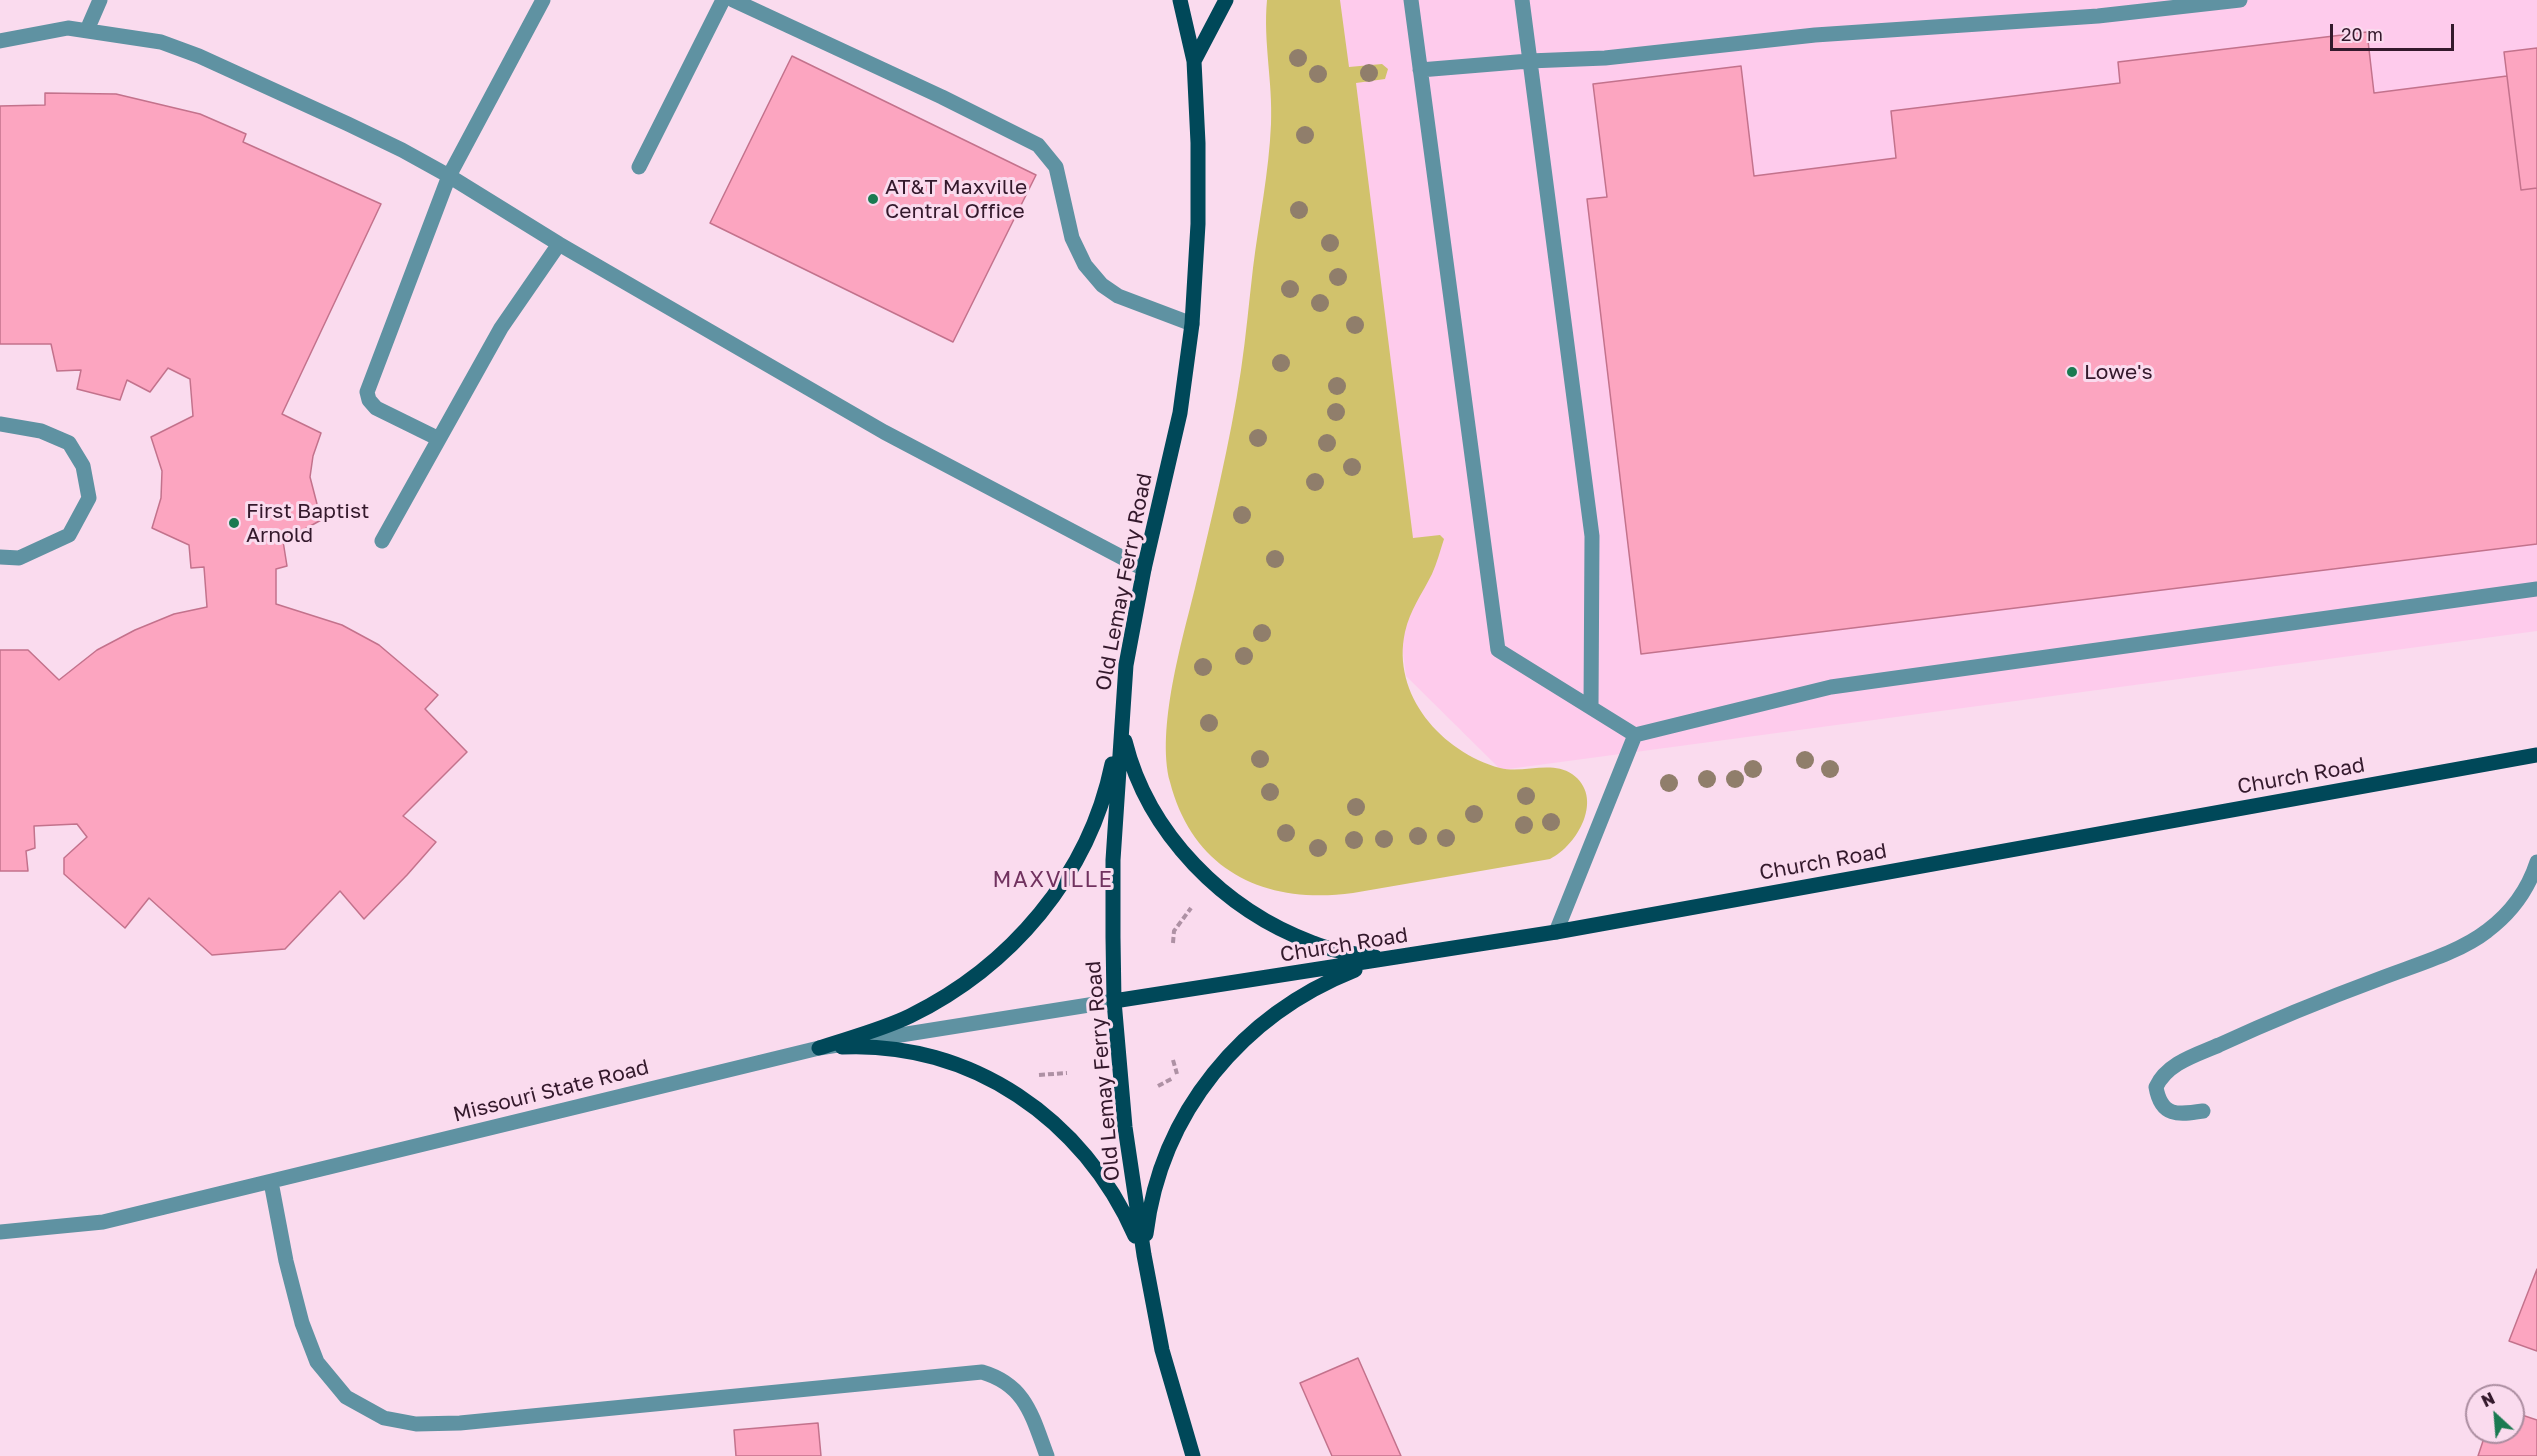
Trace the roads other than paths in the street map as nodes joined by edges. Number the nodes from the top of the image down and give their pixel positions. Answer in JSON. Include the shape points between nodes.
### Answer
{"nodes":[{"id":1,"x":100,"y":0,"type":"edge"},
{"id":2,"x":543,"y":0,"type":"edge"},
{"id":3,"x":723,"y":0,"type":"edge"},
{"id":4,"x":733,"y":0,"type":"edge"},
{"id":5,"x":1180,"y":0,"type":"edge"},
{"id":6,"x":1226,"y":0,"type":"edge"},
{"id":7,"x":1411,"y":0,"type":"edge"},
{"id":8,"x":1522,"y":0,"type":"edge"},
{"id":9,"x":2240,"y":0,"type":"edge"},
{"id":10,"x":87,"y":30,"type":"junction"},
{"id":11,"x":0,"y":40,"type":"edge"},
{"id":12,"x":1194,"y":61,"type":"junction"},
{"id":13,"x":1529,"y":61,"type":"junction"},
{"id":14,"x":1420,"y":70,"type":"junction"},
{"id":15,"x":639,"y":167,"type":"dead end"},
{"id":16,"x":449,"y":176,"type":"junction"},
{"id":17,"x":559,"y":244,"type":"junction"},
{"id":18,"x":1192,"y":324,"type":"junction"},
{"id":19,"x":0,"y":423,"type":"edge"},
{"id":20,"x":439,"y":439,"type":"junction"},
{"id":21,"x":382,"y":541,"type":"dead end"},
{"id":22,"x":0,"y":557,"type":"edge"},
{"id":23,"x":1144,"y":569,"type":"junction"},
{"id":24,"x":2537,"y":589,"type":"edge"},
{"id":25,"x":1591,"y":707,"type":"junction"},
{"id":26,"x":1121,"y":723,"type":"junction"},
{"id":27,"x":1635,"y":735,"type":"junction"},
{"id":28,"x":2537,"y":758,"type":"edge"},
{"id":29,"x":2537,"y":862,"type":"edge"},
{"id":30,"x":1556,"y":932,"type":"junction"},
{"id":31,"x":1389,"y":960,"type":"junction"},
{"id":32,"x":1114,"y":1001,"type":"junction"},
{"id":33,"x":819,"y":1048,"type":"junction"},
{"id":34,"x":2203,"y":1112,"type":"dead end"},
{"id":35,"x":271,"y":1182,"type":"junction"},
{"id":36,"x":0,"y":1232,"type":"edge"},
{"id":37,"x":1144,"y":1255,"type":"junction"},
{"id":38,"x":1047,"y":1456,"type":"edge"},
{"id":39,"x":1193,"y":1456,"type":"edge"}],
"edges":[{"from":1,"to":10,"type":"street"},
{"from":2,"to":16,"type":"street"},
{"from":3,"to":15,"type":"street"},
{"from":4,"to":18,"type":"street","via":[[1038,145],[1056,167],[1072,238],[1085,265],[1118,296]]},
{"from":5,"to":12,"type":"main road","name":"Old Lemay Ferry Road"},
{"from":6,"to":12,"type":"main road"},
{"from":7,"to":14,"type":"street"},
{"from":8,"to":13,"type":"street"},
{"from":9,"to":13,"type":"street","via":[[2098,16],[1815,34],[1605,58]]},
{"from":10,"to":11,"type":"street","via":[[68,28]]},
{"from":10,"to":16,"type":"street","via":[[161,42],[200,56],[402,150]]},
{"from":12,"to":18,"type":"main road","name":"Old Lemay Ferry Road","via":[[1198,224]]},
{"from":13,"to":14,"type":"street"},
{"from":13,"to":25,"type":"street","via":[[1592,536]]},
{"from":14,"to":25,"type":"street","via":[[1498,650]]},
{"from":16,"to":17,"type":"street"},
{"from":16,"to":20,"type":"street","via":[[367,392],[376,408]]},
{"from":17,"to":20,"type":"street","via":[[501,328]]},
{"from":17,"to":23,"type":"street","via":[[884,432]]},
{"from":18,"to":23,"type":"main road","name":"Old Lemay Ferry Road","via":[[1180,413]]},
{"from":19,"to":22,"type":"street","via":[[41,431],[69,443],[83,466],[89,498],[69,535],[19,558]]},
{"from":20,"to":21,"type":"street"},
{"from":23,"to":26,"type":"main road","name":"Old Lemay Ferry Road","via":[[1126,665]]},
{"from":24,"to":27,"type":"street","via":[[1831,687]]},
{"from":25,"to":27,"type":"street"},
{"from":26,"to":31,"type":"main road","via":[[1130,760],[1145,795],[1165,829],[1212,883],[1279,929],[1314,944]]},
{"from":26,"to":32,"type":"main road","name":"Old Lemay Ferry Road","via":[[1113,860]]},
{"from":26,"to":33,"type":"main road","via":[[1097,816],[1053,898],[1023,934],[988,967],[950,994],[908,1017]]},
{"from":27,"to":30,"type":"street"},
{"from":28,"to":30,"type":"main road","name":"Church Road"},
{"from":29,"to":34,"type":"street","via":[[2523,893],[2485,933],[2437,957],[2227,1041],[2179,1063],[2160,1078],[2156,1087],[2162,1106],[2173,1113]]},
{"from":30,"to":31,"type":"main road","name":"Church Road"},
{"from":31,"to":32,"type":"main road","name":"Church Road"},
{"from":31,"to":37,"type":"main road","via":[[1345,975],[1287,1005],[1250,1034],[1206,1081],[1185,1113],[1156,1182]]},
{"from":32,"to":33,"type":"street","name":"Missouri State Road"},
{"from":32,"to":37,"type":"main road","name":"Old Lemay Ferry Road","via":[[1125,1127]]},
{"from":33,"to":35,"type":"street","name":"Missouri State Road"},
{"from":33,"to":37,"type":"main road","via":[[871,1045],[922,1053],[971,1069],[1017,1094],[1059,1126],[1095,1164],[1123,1207]]},
{"from":35,"to":36,"type":"street","name":"Missouri State Road","via":[[103,1222]]},
{"from":35,"to":38,"type":"street","via":[[286,1261],[317,1362],[346,1397],[384,1418],[416,1424],[460,1423],[982,1372],[999,1377],[1020,1396]]},
{"from":37,"to":39,"type":"main road","name":"Old Lemay Ferry Road","via":[[1162,1350]]}]}
